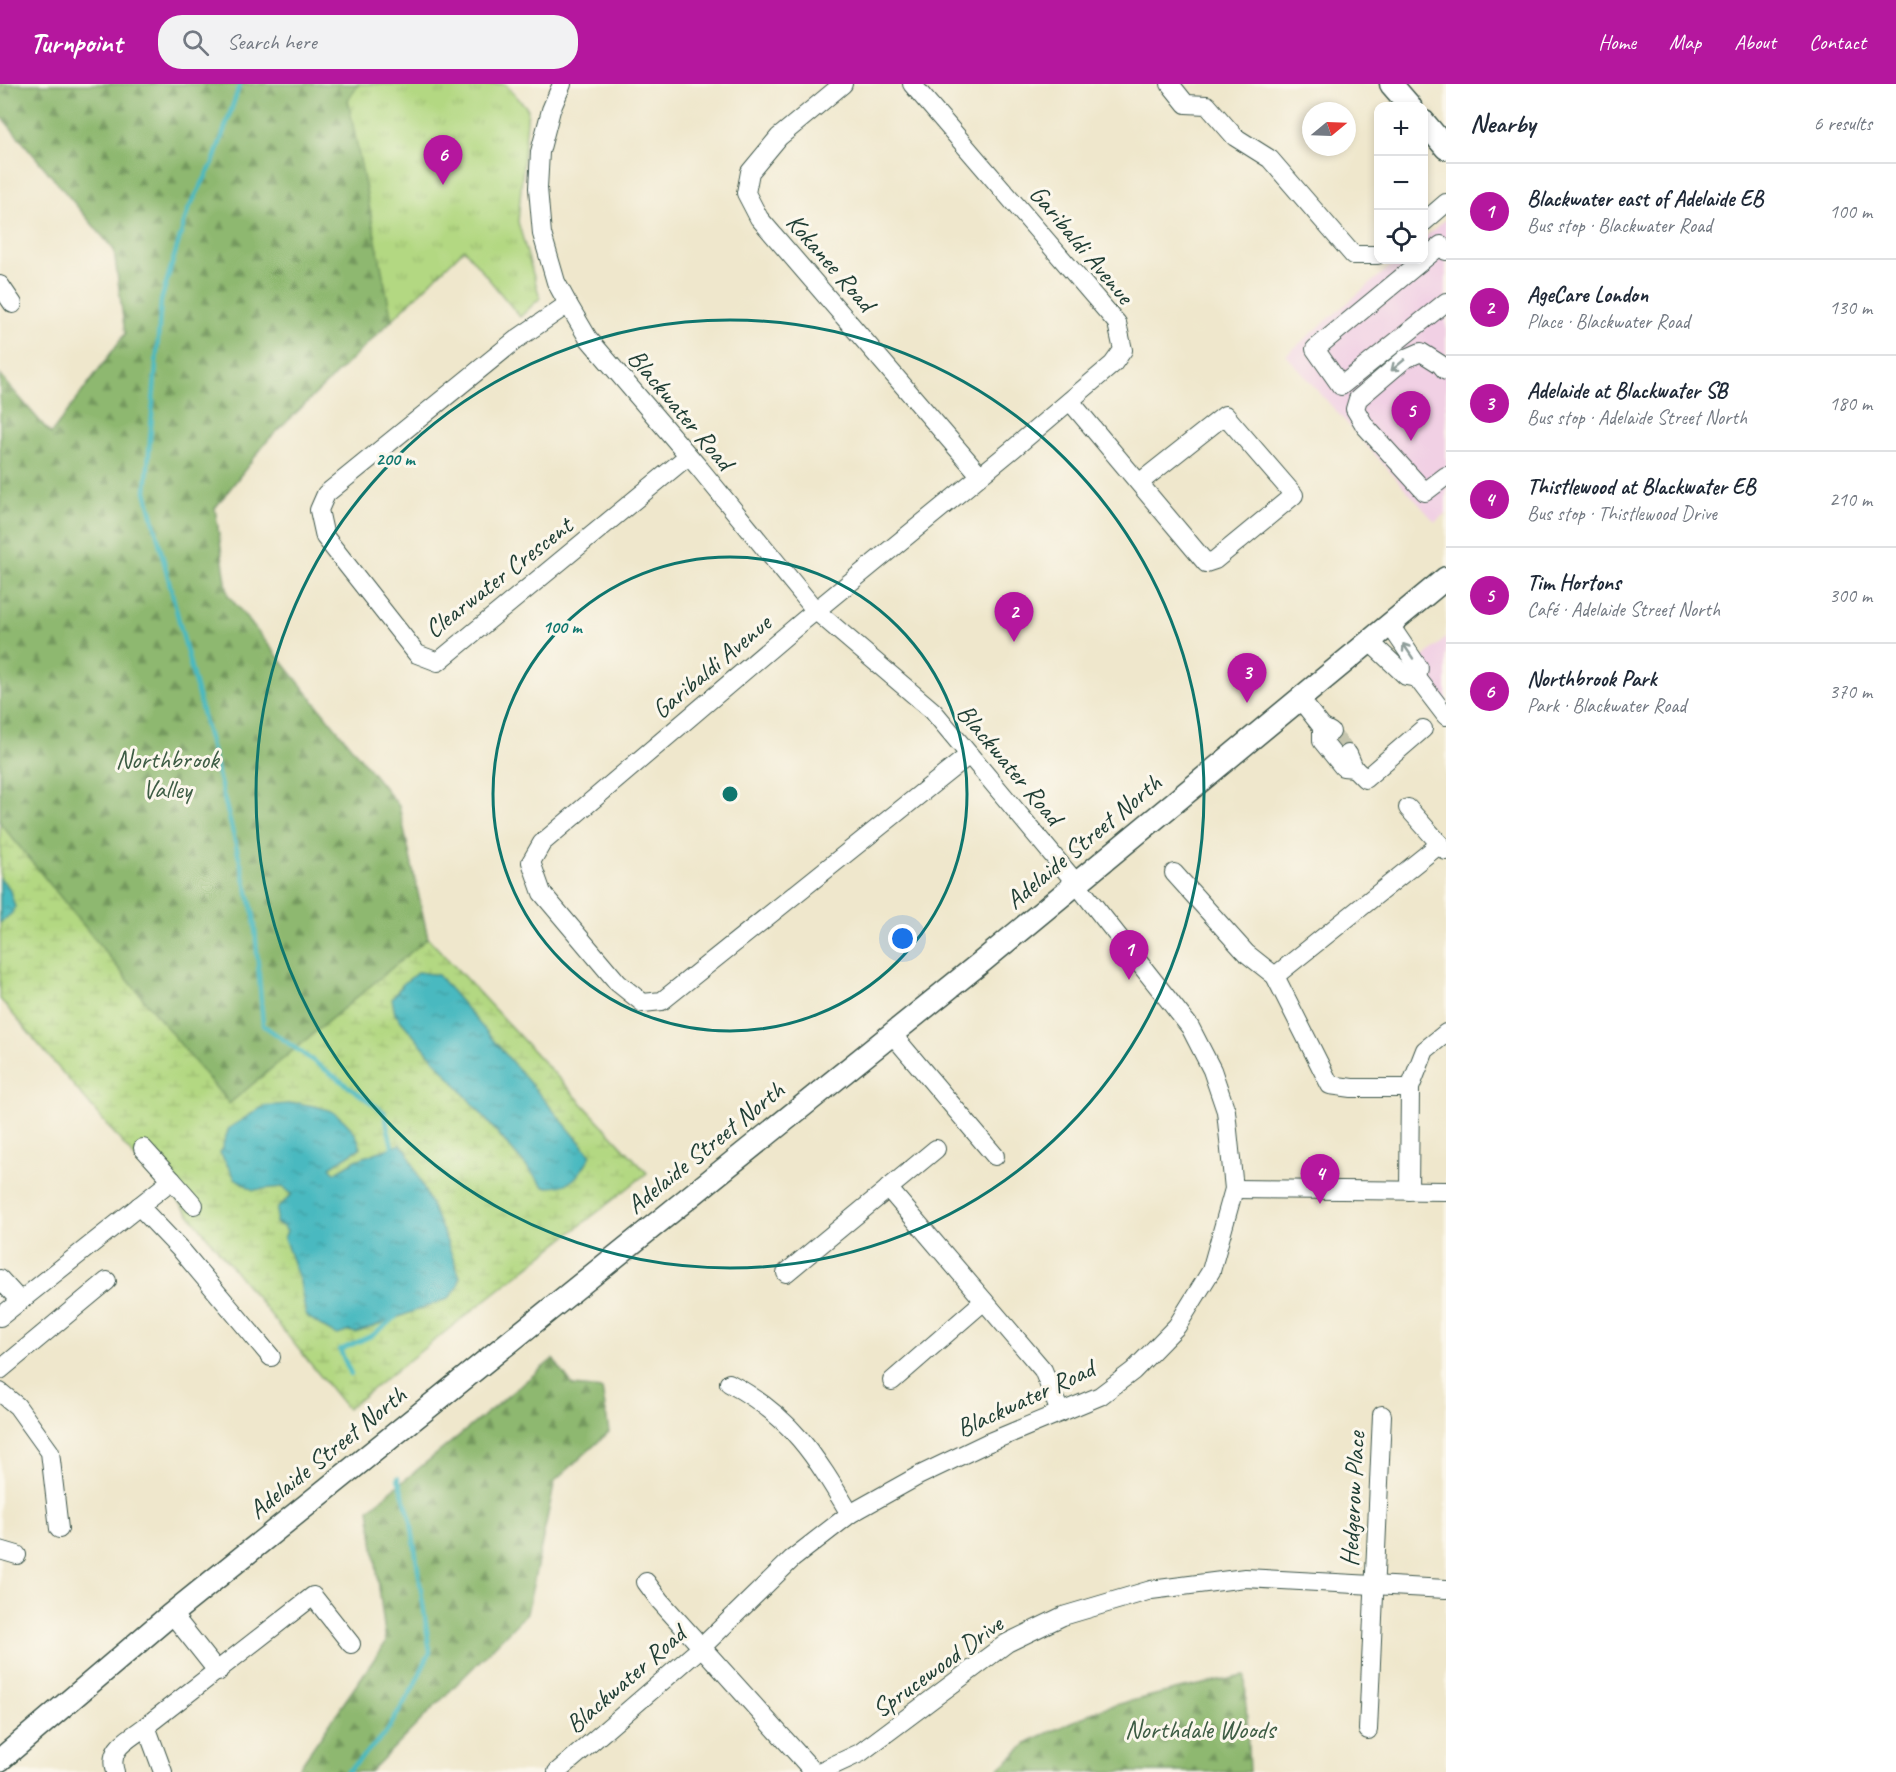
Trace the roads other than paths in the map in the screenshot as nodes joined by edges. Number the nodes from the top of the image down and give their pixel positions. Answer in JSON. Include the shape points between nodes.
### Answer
{"nodes":[{"id":1,"x":562,"y":84,"type":"edge"},
{"id":2,"x":843,"y":84,"type":"edge"},
{"id":3,"x":912,"y":84,"type":"edge"},
{"id":4,"x":1170,"y":84,"type":"edge"},
{"id":5,"x":1391,"y":84,"type":"edge"},
{"id":6,"x":1407,"y":102,"type":"edge"},
{"id":7,"x":1428,"y":127,"type":"edge"},
{"id":8,"x":1446,"y":148,"type":"edge"},
{"id":9,"x":1446,"y":203,"type":"edge"},
{"id":10,"x":1428,"y":219,"type":"edge"},
{"id":11,"x":1446,"y":251,"type":"edge"},
{"id":12,"x":1374,"y":255,"type":"edge"},
{"id":13,"x":0,"y":285,"type":"edge"},
{"id":14,"x":13,"y":304,"type":"dead end"},
{"id":15,"x":568,"y":304,"type":"junction"},
{"id":16,"x":1445,"y":305,"type":"edge"},
{"id":17,"x":1446,"y":370,"type":"edge"},
{"id":18,"x":1070,"y":401,"type":"junction"},
{"id":19,"x":688,"y":456,"type":"junction"},
{"id":20,"x":980,"y":475,"type":"junction"},
{"id":21,"x":1446,"y":476,"type":"edge"},
{"id":22,"x":1139,"y":483,"type":"junction"},
{"id":23,"x":1446,"y":578,"type":"edge"},
{"id":24,"x":816,"y":611,"type":"junction"},
{"id":25,"x":1390,"y":625,"type":"junction"},
{"id":26,"x":1369,"y":641,"type":"junction"},
{"id":27,"x":1417,"y":678,"type":"junction"},
{"id":28,"x":1300,"y":699,"type":"junction"},
{"id":29,"x":1446,"y":716,"type":"edge"},
{"id":30,"x":1423,"y":729,"type":"dead end"},
{"id":31,"x":969,"y":755,"type":"junction"},
{"id":32,"x":1408,"y":808,"type":"dead end"},
{"id":33,"x":1443,"y":848,"type":"edge"},
{"id":34,"x":1174,"y":873,"type":"dead end"},
{"id":35,"x":1076,"y":884,"type":"junction"},
{"id":36,"x":1275,"y":976,"type":"junction"},
{"id":37,"x":1446,"y":1033,"type":"edge"},
{"id":38,"x":892,"y":1034,"type":"junction"},
{"id":39,"x":1410,"y":1088,"type":"junction"},
{"id":40,"x":143,"y":1148,"type":"dead end"},
{"id":41,"x":936,"y":1149,"type":"dead end"},
{"id":42,"x":995,"y":1156,"type":"dead end"},
{"id":43,"x":172,"y":1180,"type":"junction"},
{"id":44,"x":888,"y":1188,"type":"junction"},
{"id":45,"x":1234,"y":1189,"type":"junction"},
{"id":46,"x":1409,"y":1191,"type":"junction"},
{"id":47,"x":1446,"y":1191,"type":"edge"},
{"id":48,"x":145,"y":1201,"type":"junction"},
{"id":49,"x":194,"y":1205,"type":"dead end"},
{"id":50,"x":786,"y":1273,"type":"dead end"},
{"id":51,"x":0,"y":1279,"type":"edge"},
{"id":52,"x":107,"y":1281,"type":"dead end"},
{"id":53,"x":20,"y":1301,"type":"junction"},
{"id":54,"x":984,"y":1301,"type":"junction"},
{"id":55,"x":0,"y":1317,"type":"edge"},
{"id":56,"x":271,"y":1357,"type":"dead end"},
{"id":57,"x":0,"y":1370,"type":"edge"},
{"id":58,"x":892,"y":1381,"type":"dead end"},
{"id":59,"x":729,"y":1383,"type":"dead end"},
{"id":60,"x":0,"y":1392,"type":"edge"},
{"id":61,"x":1060,"y":1412,"type":"junction"},
{"id":62,"x":1382,"y":1414,"type":"dead end"},
{"id":63,"x":850,"y":1514,"type":"junction"},
{"id":64,"x":59,"y":1529,"type":"dead end"},
{"id":65,"x":646,"y":1582,"type":"dead end"},
{"id":66,"x":1374,"y":1586,"type":"junction"},
{"id":67,"x":1446,"y":1589,"type":"edge"},
{"id":68,"x":172,"y":1614,"type":"junction"},
{"id":69,"x":351,"y":1644,"type":"dead end"},
{"id":70,"x":703,"y":1646,"type":"junction"},
{"id":71,"x":218,"y":1672,"type":"junction"},
{"id":72,"x":146,"y":1726,"type":"junction"},
{"id":73,"x":1368,"y":1730,"type":"dead end"},
{"id":74,"x":0,"y":1760,"type":"edge"},
{"id":75,"x":115,"y":1772,"type":"edge"},
{"id":76,"x":163,"y":1772,"type":"edge"},
{"id":77,"x":557,"y":1772,"type":"edge"},
{"id":78,"x":814,"y":1772,"type":"edge"},
{"id":79,"x":819,"y":1772,"type":"edge"}],
"edges":[{"from":1,"to":15,"type":"street","name":"Blackwater Road","via":[[540,152],[538,188],[542,234],[556,282]]},
{"from":2,"to":20,"type":"street","name":"Kokanee Road","via":[[779,137],[750,172],[746,193],[759,218]]},
{"from":3,"to":18,"type":"street","name":"Garibaldi Avenue","via":[[1117,323],[1123,350],[1113,364]]},
{"from":4,"to":12,"type":"street","via":[[1186,104],[1207,105],[1235,137],[1270,159],[1353,255]]},
{"from":5,"to":6,"type":"main road"},
{"from":7,"to":8,"type":"main road"},
{"from":9,"to":10,"type":"street"},
{"from":11,"to":16,"type":"street","via":[[1441,245],[1315,349],[1341,386]]},
{"from":13,"to":14,"type":"street"},
{"from":15,"to":19,"type":"street","name":"Blackwater Road","via":[[588,339]]},
{"from":15,"to":19,"type":"street","name":"Clearwater Crescent","via":[[517,339],[326,494],[319,510],[325,537],[417,654],[438,662]]},
{"from":17,"to":21,"type":"street","one_way":true,"via":[[1421,352],[1405,359],[1358,399],[1355,409],[1365,426],[1425,492]]},
{"from":18,"to":20,"type":"street","name":"Garibaldi Avenue"},
{"from":18,"to":22,"type":"street"},
{"from":19,"to":24,"type":"street","name":"Blackwater Road"},
{"from":20,"to":24,"type":"street","name":"Garibaldi Avenue"},
{"from":22,"to":22,"type":"street","via":[[1206,564],[1294,495],[1226,415]]},
{"from":23,"to":25,"type":"main road","name":"Adelaide Street North"},
{"from":24,"to":31,"type":"street","name":"Blackwater Road","via":[[933,711]]},
{"from":24,"to":31,"type":"street","name":"Garibaldi Avenue","via":[[542,843],[531,862],[542,893],[618,983],[643,1003],[662,1001]]},
{"from":25,"to":26,"type":"main road","name":"Adelaide Street North"},
{"from":27,"to":25,"type":"street","one_way":true,"via":[[1419,668]]},
{"from":26,"to":27,"type":"street","via":[[1406,676]]},
{"from":26,"to":28,"type":"main road","name":"Adelaide Street North"},
{"from":27,"to":29,"type":"street"},
{"from":28,"to":30,"type":"street","via":[[1328,731],[1322,741],[1343,766],[1351,761],[1365,780]]},
{"from":28,"to":35,"type":"main road","name":"Adelaide Street North"},
{"from":31,"to":35,"type":"street","name":"Blackwater Road"},
{"from":32,"to":33,"type":"street"},
{"from":33,"to":36,"type":"street"},
{"from":34,"to":36,"type":"street","via":[[1246,953]]},
{"from":35,"to":38,"type":"main road","name":"Adelaide Street North"},
{"from":35,"to":45,"type":"street","name":"Blackwater Road","via":[[1190,1027],[1212,1070],[1226,1111]]},
{"from":36,"to":39,"type":"street","via":[[1330,1084]]},
{"from":37,"to":39,"type":"street","via":[[1425,1050]]},
{"from":38,"to":42,"type":"street"},
{"from":38,"to":68,"type":"main road","name":"Adelaide Street North"},
{"from":39,"to":46,"type":"street"},
{"from":40,"to":43,"type":"street"},
{"from":41,"to":44,"type":"street"},
{"from":43,"to":48,"type":"street"},
{"from":43,"to":49,"type":"street"},
{"from":44,"to":50,"type":"street"},
{"from":44,"to":54,"type":"street"},
{"from":45,"to":46,"type":"street"},
{"from":45,"to":61,"type":"street","name":"Blackwater Road","via":[[1211,1271],[1177,1326],[1133,1371],[1100,1396]]},
{"from":46,"to":47,"type":"street"},
{"from":48,"to":53,"type":"street"},
{"from":48,"to":56,"type":"street"},
{"from":51,"to":53,"type":"street"},
{"from":52,"to":57,"type":"street"},
{"from":53,"to":55,"type":"street"},
{"from":54,"to":58,"type":"street"},
{"from":54,"to":61,"type":"street","via":[[1043,1370]]},
{"from":59,"to":63,"type":"street","via":[[753,1396],[791,1427],[814,1454]]},
{"from":60,"to":64,"type":"street","via":[[16,1406],[50,1452]]},
{"from":61,"to":63,"type":"street","name":"Blackwater Road","via":[[918,1476]]},
{"from":62,"to":66,"type":"street","name":"Hedgerow Place"},
{"from":63,"to":70,"type":"street","name":"Blackwater Road","via":[[792,1559]]},
{"from":65,"to":70,"type":"street"},
{"from":66,"to":67,"type":"street","name":"Sprucewood Drive"},
{"from":66,"to":73,"type":"street","name":"Hedgerow Place"},
{"from":66,"to":79,"type":"street","name":"Sprucewood Drive","via":[[1245,1578],[1151,1590],[1063,1616],[1007,1643],[860,1753]]},
{"from":68,"to":71,"type":"street"},
{"from":68,"to":74,"type":"main road","name":"Adelaide Street North"},
{"from":69,"to":71,"type":"street","via":[[313,1596]]},
{"from":70,"to":77,"type":"street","name":"Blackwater Road"},
{"from":70,"to":78,"type":"street"},
{"from":71,"to":72,"type":"street"},
{"from":72,"to":75,"type":"street","via":[[115,1750]]},
{"from":72,"to":76,"type":"street"}]}
